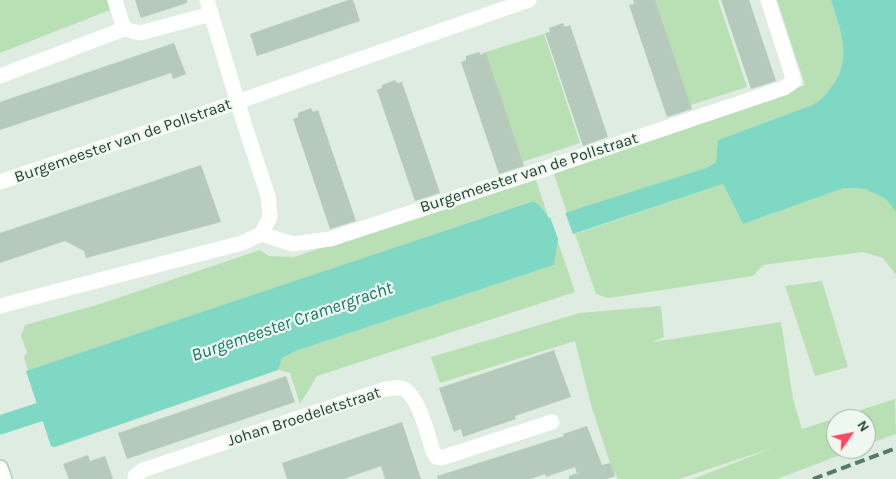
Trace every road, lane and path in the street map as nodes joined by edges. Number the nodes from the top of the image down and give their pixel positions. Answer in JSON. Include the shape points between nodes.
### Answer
{"nodes":[{"id":1,"x":115,"y":0,"type":"edge"},
{"id":2,"x":529,"y":0,"type":"edge"},
{"id":3,"x":768,"y":0,"type":"edge"},
{"id":4,"x":209,"y":7,"type":"edge"},
{"id":5,"x":124,"y":29,"type":"junction"},
{"id":6,"x":0,"y":76,"type":"edge"},
{"id":7,"x":237,"y":102,"type":"junction"},
{"id":8,"x":0,"y":182,"type":"edge"},
{"id":9,"x":261,"y":234,"type":"junction"},
{"id":10,"x":0,"y":306,"type":"edge"},
{"id":11,"x":552,"y":422,"type":"dead end"},
{"id":12,"x":0,"y":468,"type":"edge"},
{"id":13,"x":4,"y":479,"type":"edge"},
{"id":14,"x":135,"y":479,"type":"edge"}],
"edges":[{"from":1,"to":5,"type":"street"},
{"from":2,"to":7,"type":"street","name":"Burgemeester van de Pollstraat"},
{"from":3,"to":9,"type":"street","name":"Burgemeester van de Pollstraat","via":[[794,81],[784,88],[330,239],[293,244]]},
{"from":4,"to":5,"type":"street","via":[[140,33]]},
{"from":4,"to":7,"type":"street"},
{"from":5,"to":6,"type":"street"},
{"from":7,"to":8,"type":"street","name":"Burgemeester van de Pollstraat"},
{"from":7,"to":9,"type":"street","via":[[268,196],[270,217]]},
{"from":9,"to":10,"type":"street","via":[[242,243]]},
{"from":11,"to":14,"type":"street","name":"Johan Broedeletstraat","via":[[441,458],[436,457],[433,451],[414,398],[403,388],[385,389],[143,470]]},
{"from":12,"to":13,"type":"street"}]}
